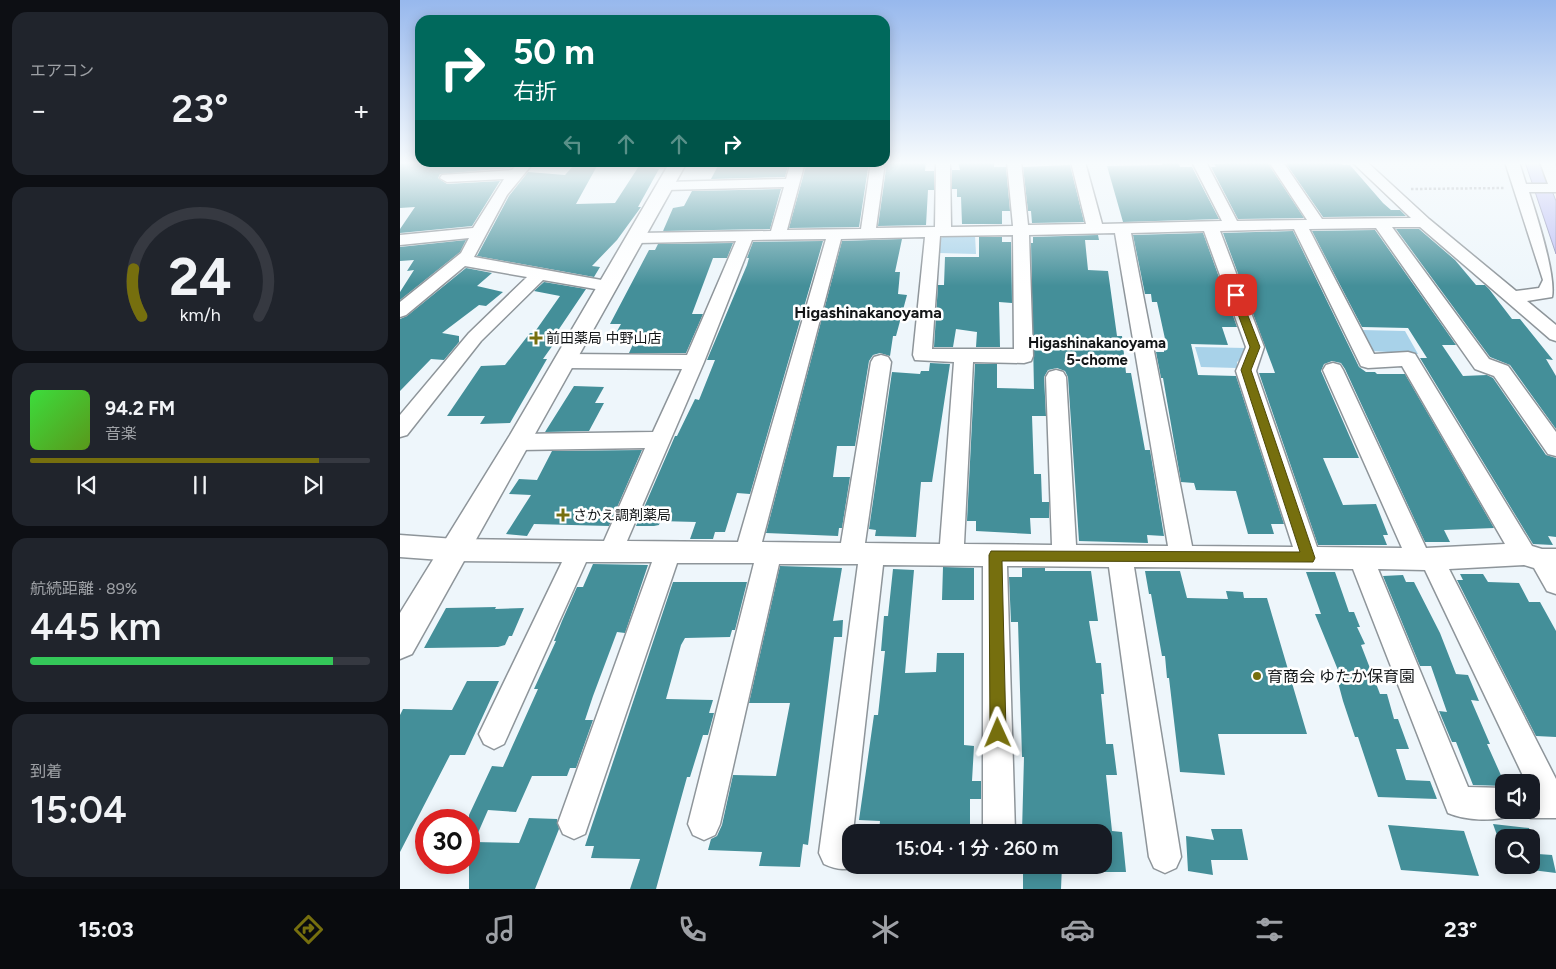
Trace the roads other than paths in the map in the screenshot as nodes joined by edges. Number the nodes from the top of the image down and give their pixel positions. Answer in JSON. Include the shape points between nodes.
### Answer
{"nodes":[{"id":1,"x":496,"y":203,"type":"edge"},
{"id":2,"x":656,"y":203,"type":"edge"},
{"id":3,"x":786,"y":203,"type":"edge"},
{"id":4,"x":872,"y":203,"type":"edge"},
{"id":5,"x":940,"y":203,"type":"edge"},
{"id":6,"x":1018,"y":203,"type":"edge"},
{"id":7,"x":1089,"y":203,"type":"edge"},
{"id":8,"x":1220,"y":203,"type":"edge"},
{"id":9,"x":1297,"y":203,"type":"edge"},
{"id":10,"x":1405,"y":203,"type":"edge"},
{"id":11,"x":1529,"y":203,"type":"edge"},
{"id":12,"x":1380,"y":222,"type":"junction"},
{"id":13,"x":1424,"y":222,"type":"junction"},
{"id":14,"x":1308,"y":224,"type":"junction"},
{"id":15,"x":1231,"y":225,"type":"junction"},
{"id":16,"x":1210,"y":226,"type":"junction"},
{"id":17,"x":1122,"y":227,"type":"junction"},
{"id":18,"x":1095,"y":228,"type":"junction"},
{"id":19,"x":1021,"y":229,"type":"junction"},
{"id":20,"x":938,"y":231,"type":"junction"},
{"id":21,"x":479,"y":232,"type":"junction"},
{"id":22,"x":868,"y":232,"type":"junction"},
{"id":23,"x":835,"y":233,"type":"junction"},
{"id":24,"x":778,"y":234,"type":"junction"},
{"id":25,"x":746,"y":235,"type":"junction"},
{"id":26,"x":637,"y":238,"type":"junction"},
{"id":27,"x":400,"y":240,"type":"edge"},
{"id":28,"x":462,"y":260,"type":"junction"},
{"id":29,"x":540,"y":273,"type":"junction"},
{"id":30,"x":607,"y":286,"type":"junction"},
{"id":31,"x":1551,"y":294,"type":"edge"},
{"id":32,"x":1514,"y":297,"type":"junction"},
{"id":33,"x":400,"y":311,"type":"edge"},
{"id":34,"x":1556,"y":335,"type":"edge"},
{"id":35,"x":964,"y":355,"type":"junction"},
{"id":36,"x":566,"y":361,"type":"junction"},
{"id":37,"x":694,"y":362,"type":"junction"},
{"id":38,"x":881,"y":362,"type":"dead end"},
{"id":39,"x":1332,"y":370,"type":"dead end"},
{"id":40,"x":1056,"y":377,"type":"dead end"},
{"id":41,"x":400,"y":429,"type":"edge"},
{"id":42,"x":660,"y":440,"type":"junction"},
{"id":43,"x":519,"y":442,"type":"junction"},
{"id":44,"x":1556,"y":448,"type":"edge"},
{"id":45,"x":400,"y":546,"type":"edge"},
{"id":46,"x":455,"y":550,"type":"junction"},
{"id":47,"x":580,"y":551,"type":"junction"},
{"id":48,"x":611,"y":551,"type":"junction"},
{"id":49,"x":668,"y":552,"type":"junction"},
{"id":50,"x":758,"y":553,"type":"junction"},
{"id":51,"x":862,"y":553,"type":"junction"},
{"id":52,"x":951,"y":554,"type":"junction"},
{"id":53,"x":995,"y":555,"type":"junction"},
{"id":54,"x":1065,"y":556,"type":"junction"},
{"id":55,"x":1120,"y":556,"type":"junction"},
{"id":56,"x":1182,"y":557,"type":"junction"},
{"id":57,"x":1308,"y":558,"type":"junction"},
{"id":58,"x":1361,"y":558,"type":"junction"},
{"id":59,"x":1541,"y":558,"type":"edge"},
{"id":60,"x":1426,"y":559,"type":"junction"},
{"id":61,"x":1556,"y":584,"type":"edge"},
{"id":62,"x":400,"y":643,"type":"edge"},
{"id":63,"x":494,"y":734,"type":"dead end"},
{"id":64,"x":1537,"y":774,"type":"edge"},
{"id":65,"x":1540,"y":781,"type":"edge"},
{"id":66,"x":1495,"y":802,"type":"edge"},
{"id":67,"x":1540,"y":803,"type":"edge"},
{"id":68,"x":574,"y":823,"type":"dead end"},
{"id":69,"x":704,"y":824,"type":"dead end"},
{"id":70,"x":999,"y":824,"type":"edge"},
{"id":71,"x":842,"y":852,"type":"edge"},
{"id":72,"x":1165,"y":857,"type":"dead end"}],
"edges":[{"from":1,"to":21,"type":"street"},
{"from":2,"to":26,"type":"street"},
{"from":3,"to":24,"type":"street"},
{"from":4,"to":22,"type":"street"},
{"from":5,"to":20,"type":"street"},
{"from":6,"to":19,"type":"street"},
{"from":7,"to":18,"type":"street"},
{"from":8,"to":15,"type":"street"},
{"from":9,"to":14,"type":"street"},
{"from":10,"to":13,"type":"street"},
{"from":11,"to":31,"type":"street","via":[[1551,280]]},
{"from":12,"to":13,"type":"street"},
{"from":12,"to":14,"type":"street"},
{"from":12,"to":44,"type":"street","via":[[1482,364],[1501,371]]},
{"from":13,"to":32,"type":"street"},
{"from":14,"to":15,"type":"street"},
{"from":14,"to":59,"type":"street","via":[[1368,360],[1408,359]]},
{"from":15,"to":16,"type":"street"},
{"from":16,"to":17,"type":"street"},
{"from":16,"to":57,"type":"street","via":[[1255,347],[1246,370]]},
{"from":17,"to":18,"type":"street"},
{"from":17,"to":56,"type":"street"},
{"from":18,"to":19,"type":"street"},
{"from":19,"to":20,"type":"street"},
{"from":19,"to":35,"type":"street","via":[[1024,356]]},
{"from":20,"to":22,"type":"street"},
{"from":20,"to":35,"type":"street","via":[[922,355]]},
{"from":21,"to":27,"type":"street"},
{"from":21,"to":28,"type":"street","via":[[476,245]]},
{"from":22,"to":23,"type":"street"},
{"from":23,"to":24,"type":"street"},
{"from":23,"to":50,"type":"street"},
{"from":24,"to":25,"type":"street"},
{"from":25,"to":26,"type":"street"},
{"from":25,"to":37,"type":"street"},
{"from":26,"to":30,"type":"street"},
{"from":28,"to":29,"type":"street"},
{"from":28,"to":33,"type":"street"},
{"from":29,"to":30,"type":"street"},
{"from":29,"to":41,"type":"street","via":[[475,337]]},
{"from":30,"to":36,"type":"street"},
{"from":31,"to":32,"type":"street"},
{"from":32,"to":34,"type":"street"},
{"from":35,"to":52,"type":"street"},
{"from":36,"to":37,"type":"street"},
{"from":36,"to":43,"type":"street"},
{"from":37,"to":42,"type":"street"},
{"from":38,"to":51,"type":"street"},
{"from":39,"to":60,"type":"street"},
{"from":40,"to":54,"type":"street"},
{"from":42,"to":43,"type":"street"},
{"from":42,"to":48,"type":"street"},
{"from":43,"to":46,"type":"street"},
{"from":45,"to":46,"type":"street"},
{"from":46,"to":47,"type":"street"},
{"from":46,"to":62,"type":"street"},
{"from":47,"to":48,"type":"street"},
{"from":47,"to":63,"type":"street"},
{"from":48,"to":49,"type":"street"},
{"from":49,"to":50,"type":"street"},
{"from":49,"to":68,"type":"street"},
{"from":50,"to":51,"type":"street"},
{"from":50,"to":69,"type":"street"},
{"from":51,"to":52,"type":"street"},
{"from":51,"to":71,"type":"street","via":[[835,852]]},
{"from":52,"to":53,"type":"street"},
{"from":53,"to":54,"type":"street"},
{"from":53,"to":70,"type":"street"},
{"from":54,"to":55,"type":"street"},
{"from":55,"to":56,"type":"street"},
{"from":55,"to":72,"type":"street"},
{"from":56,"to":57,"type":"street"},
{"from":57,"to":58,"type":"street"},
{"from":58,"to":60,"type":"street"},
{"from":58,"to":66,"type":"street","via":[[1460,802]]},
{"from":59,"to":60,"type":"street"},
{"from":59,"to":61,"type":"street"},
{"from":60,"to":64,"type":"street"},
{"from":65,"to":67,"type":"street","via":[[1552,804]]}]}
